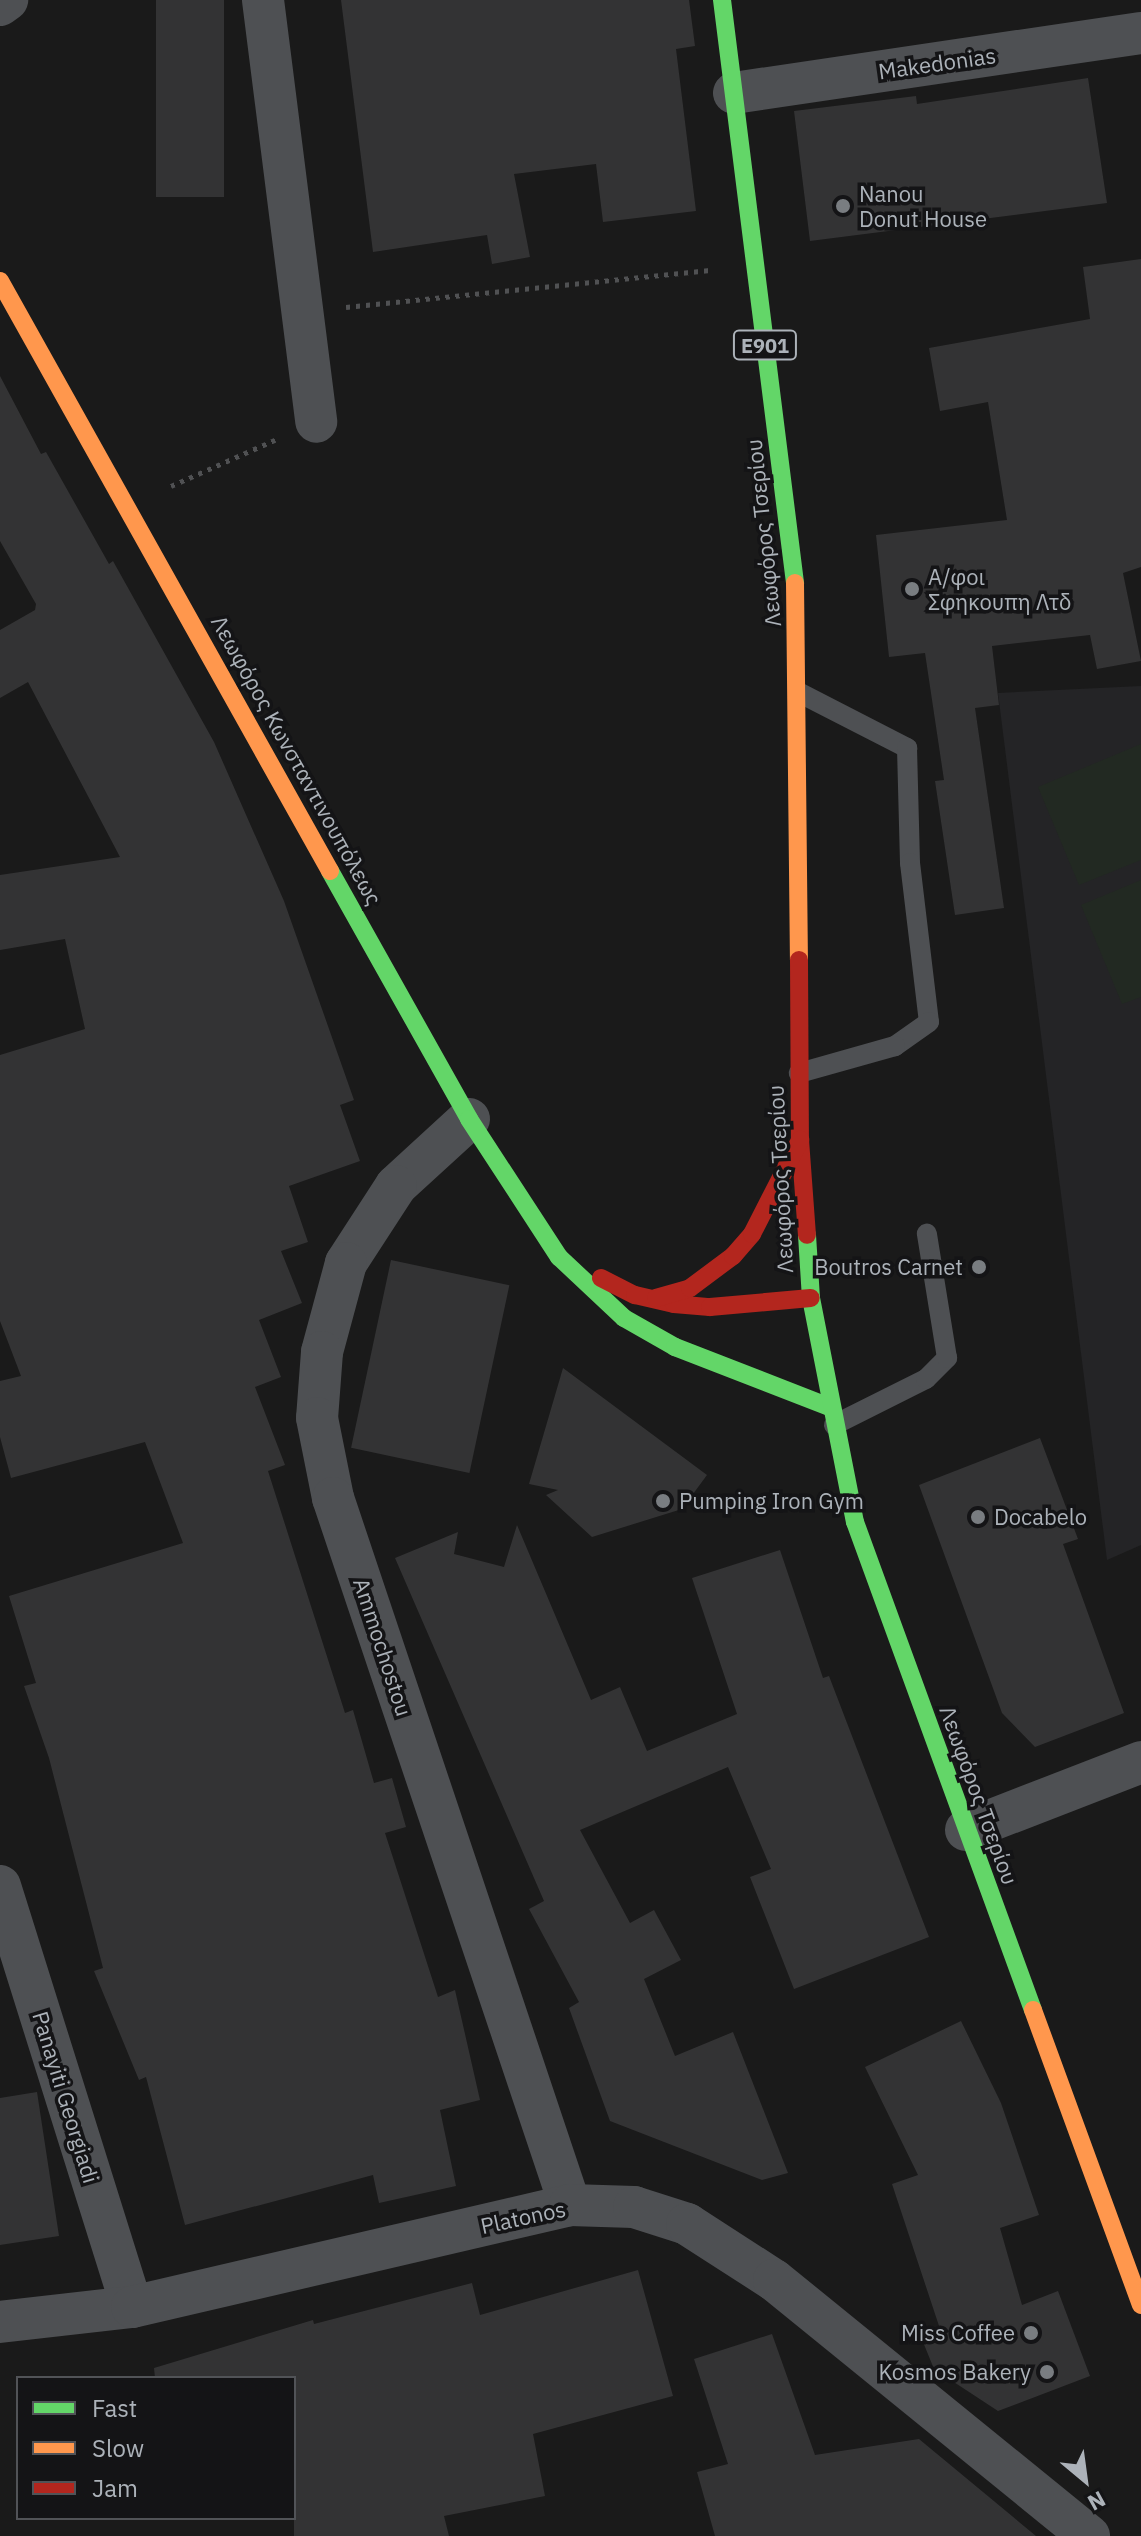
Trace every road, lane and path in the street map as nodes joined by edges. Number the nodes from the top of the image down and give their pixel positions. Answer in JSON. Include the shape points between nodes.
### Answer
{"nodes":[{"id":1,"x":7,"y":0,"type":"edge"},
{"id":2,"x":263,"y":0,"type":"edge"},
{"id":3,"x":722,"y":0,"type":"edge"},
{"id":4,"x":0,"y":5,"type":"edge"},
{"id":5,"x":1141,"y":33,"type":"edge"},
{"id":6,"x":734,"y":93,"type":"junction"},
{"id":7,"x":755,"y":265,"type":"junction"},
{"id":8,"x":0,"y":281,"type":"edge"},
{"id":9,"x":302,"y":312,"type":"junction"},
{"id":10,"x":316,"y":422,"type":"joint"},
{"id":11,"x":126,"y":506,"type":"junction"},
{"id":12,"x":798,"y":692,"type":"junction"},
{"id":13,"x":799,"y":1073,"type":"junction"},
{"id":14,"x":469,"y":1119,"type":"junction"},
{"id":15,"x":800,"y":1140,"type":"junction"},
{"id":16,"x":927,"y":1234,"type":"dead end"},
{"id":17,"x":559,"y":1257,"type":"junction"},
{"id":18,"x":811,"y":1298,"type":"junction"},
{"id":19,"x":649,"y":1299,"type":"junction"},
{"id":20,"x":832,"y":1416,"type":"junction"},
{"id":21,"x":1141,"y":1762,"type":"edge"},
{"id":22,"x":966,"y":1830,"type":"junction"},
{"id":23,"x":0,"y":1886,"type":"edge"},
{"id":24,"x":570,"y":2205,"type":"junction"},
{"id":25,"x":1141,"y":2305,"type":"edge"},
{"id":26,"x":132,"y":2307,"type":"junction"},
{"id":27,"x":0,"y":2322,"type":"edge"},
{"id":28,"x":1089,"y":2536,"type":"edge"}],
"edges":[{"from":1,"to":4,"type":"street"},
{"from":2,"to":9,"type":"street"},
{"from":3,"to":6,"type":"main road","name":"Λεωφόρος Τσερίου","number":"E901"},
{"from":5,"to":6,"type":"street","name":"Makedonias"},
{"from":6,"to":7,"type":"main road","name":"Λεωφόρος Τσερίου","number":"E901"},
{"from":7,"to":9,"type":"path"},
{"from":7,"to":12,"type":"main road","name":"Λεωφόρος Τσερίου","number":"E901","via":[[798,606]]},
{"from":8,"to":11,"type":"main road","name":"Λεωφόρος Κωνσταντινουπόλεως"},
{"from":9,"to":10,"type":"street"},
{"from":10,"to":11,"type":"path"},
{"from":11,"to":14,"type":"main road","name":"Λεωφόρος Κωνσταντινουπόλεως"},
{"from":12,"to":13,"type":"main road","name":"Λεωφόρος Τσερίου","number":"E901"},
{"from":12,"to":13,"type":"lane","via":[[907,748],[910,863],[929,1022],[895,1046]]},
{"from":13,"to":15,"type":"main road","name":"Λεωφόρος Τσερίου"},
{"from":14,"to":17,"type":"main road","name":"Λεωφόρος Κωνσταντινουπόλεως"},
{"from":14,"to":24,"type":"street","name":"Ammochostou","via":[[396,1186],[346,1263],[322,1352],[317,1418],[333,1498]]},
{"from":15,"to":18,"type":"main road","name":"Λεωφόρος Τσερίου"},
{"from":15,"to":19,"type":"main road","via":[[752,1234],[733,1256],[690,1288]]},
{"from":16,"to":20,"type":"lane","via":[[947,1358],[926,1379]]},
{"from":17,"to":19,"type":"main road"},
{"from":17,"to":20,"type":"main road","name":"Λεωφόρος Κωνσταντινουπόλεως","via":[[624,1318],[675,1347]]},
{"from":18,"to":19,"type":"main road","via":[[710,1307]]},
{"from":18,"to":20,"type":"main road","name":"Λεωφόρος Τσερίου"},
{"from":20,"to":22,"type":"main road","name":"Λεωφόρος Τσερίου","via":[[855,1522]]},
{"from":21,"to":22,"type":"street"},
{"from":22,"to":25,"type":"main road","name":"Λεωφόρος Τσερίου"},
{"from":23,"to":26,"type":"street","name":"Panayiti Georgiadi"},
{"from":24,"to":26,"type":"street","name":"Platonos"},
{"from":24,"to":28,"type":"street","name":"Platonos","via":[[634,2207],[687,2224],[774,2280]]},
{"from":26,"to":27,"type":"street","name":"Platonos"}]}
